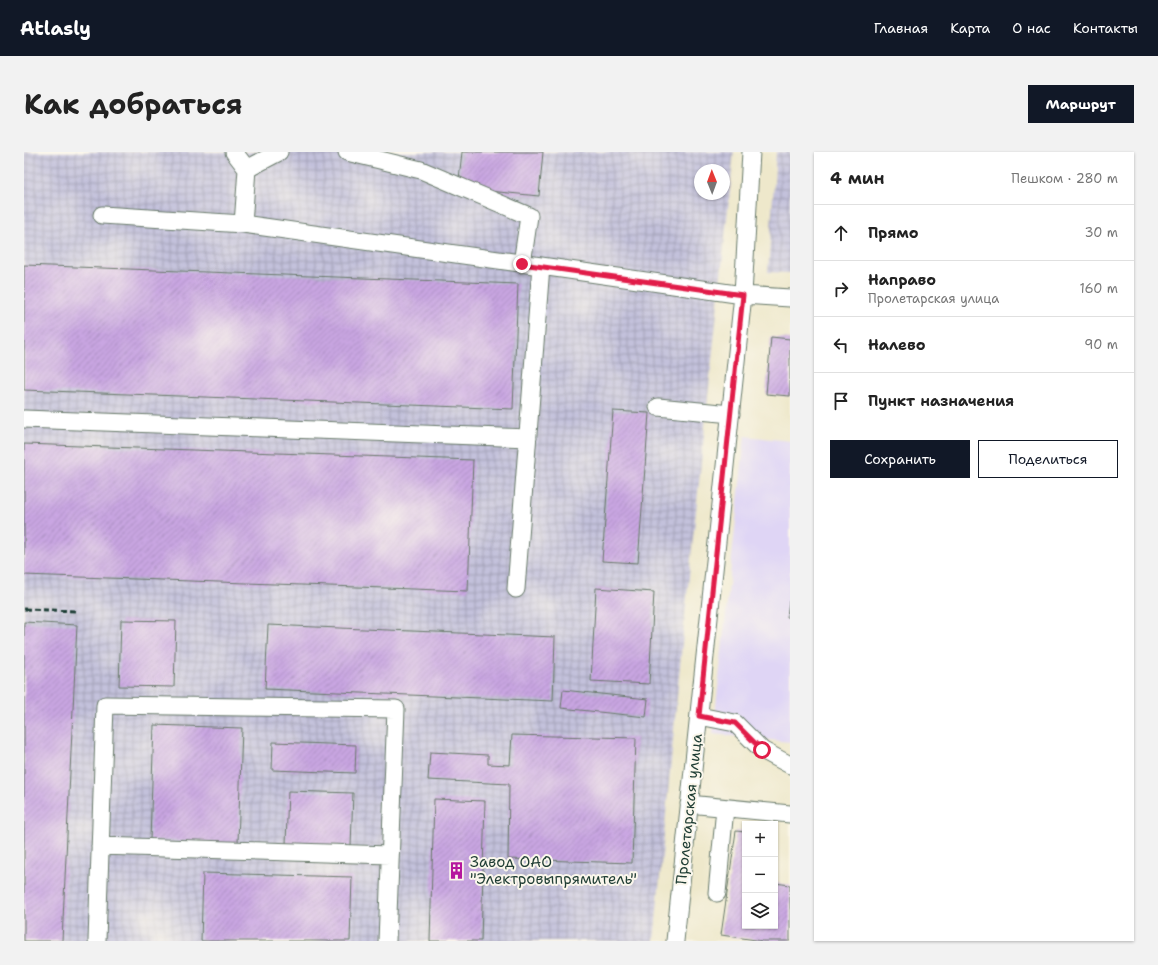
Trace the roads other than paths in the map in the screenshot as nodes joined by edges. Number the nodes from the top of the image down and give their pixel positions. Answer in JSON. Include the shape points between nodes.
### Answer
{"nodes":[{"id":1,"x":234,"y":152,"type":"edge"},
{"id":2,"x":279,"y":152,"type":"edge"},
{"id":3,"x":349,"y":152,"type":"edge"},
{"id":4,"x":751,"y":152,"type":"edge"},
{"id":5,"x":247,"y":169,"type":"junction"},
{"id":6,"x":102,"y":215,"type":"dead end"},
{"id":7,"x":243,"y":224,"type":"junction"},
{"id":8,"x":522,"y":264,"type":"junction"},
{"id":9,"x":541,"y":266,"type":"junction"},
{"id":10,"x":743,"y":295,"type":"junction"},
{"id":11,"x":790,"y":298,"type":"edge"},
{"id":12,"x":658,"y":407,"type":"dead end"},
{"id":13,"x":731,"y":414,"type":"junction"},
{"id":14,"x":24,"y":419,"type":"edge"},
{"id":15,"x":528,"y":438,"type":"junction"},
{"id":16,"x":516,"y":589,"type":"dead end"},
{"id":17,"x":699,"y":716,"type":"junction"},
{"id":18,"x":790,"y":765,"type":"edge"},
{"id":19,"x":689,"y":804,"type":"junction"},
{"id":20,"x":726,"y":808,"type":"junction"},
{"id":21,"x":790,"y":814,"type":"edge"},
{"id":22,"x":100,"y":846,"type":"junction"},
{"id":23,"x":390,"y":855,"type":"junction"},
{"id":24,"x":717,"y":893,"type":"dead end"},
{"id":25,"x":97,"y":941,"type":"edge"},
{"id":26,"x":387,"y":941,"type":"edge"},
{"id":27,"x":675,"y":941,"type":"edge"}],
"edges":[{"from":1,"to":5,"type":"street"},
{"from":2,"to":5,"type":"street"},
{"from":3,"to":8,"type":"street","via":[[421,170],[529,216]]},
{"from":4,"to":10,"type":"street","name":"Пролетарская улица"},
{"from":5,"to":7,"type":"street"},
{"from":6,"to":7,"type":"street"},
{"from":7,"to":8,"type":"street"},
{"from":8,"to":9,"type":"street"},
{"from":9,"to":10,"type":"street"},
{"from":9,"to":15,"type":"street"},
{"from":10,"to":11,"type":"street"},
{"from":10,"to":13,"type":"street","name":"Пролетарская улица"},
{"from":12,"to":13,"type":"street"},
{"from":13,"to":17,"type":"street","name":"Пролетарская улица"},
{"from":14,"to":15,"type":"street"},
{"from":15,"to":16,"type":"street"},
{"from":17,"to":18,"type":"street","via":[[735,723],[762,750]]},
{"from":17,"to":19,"type":"street","name":"Пролетарская улица"},
{"from":19,"to":20,"type":"street"},
{"from":19,"to":27,"type":"street","name":"Пролетарская улица"},
{"from":20,"to":21,"type":"street"},
{"from":20,"to":24,"type":"street"},
{"from":22,"to":23,"type":"street"},
{"from":22,"to":23,"type":"street","via":[[105,704],[396,709]]},
{"from":22,"to":25,"type":"street"},
{"from":23,"to":26,"type":"street"}]}
